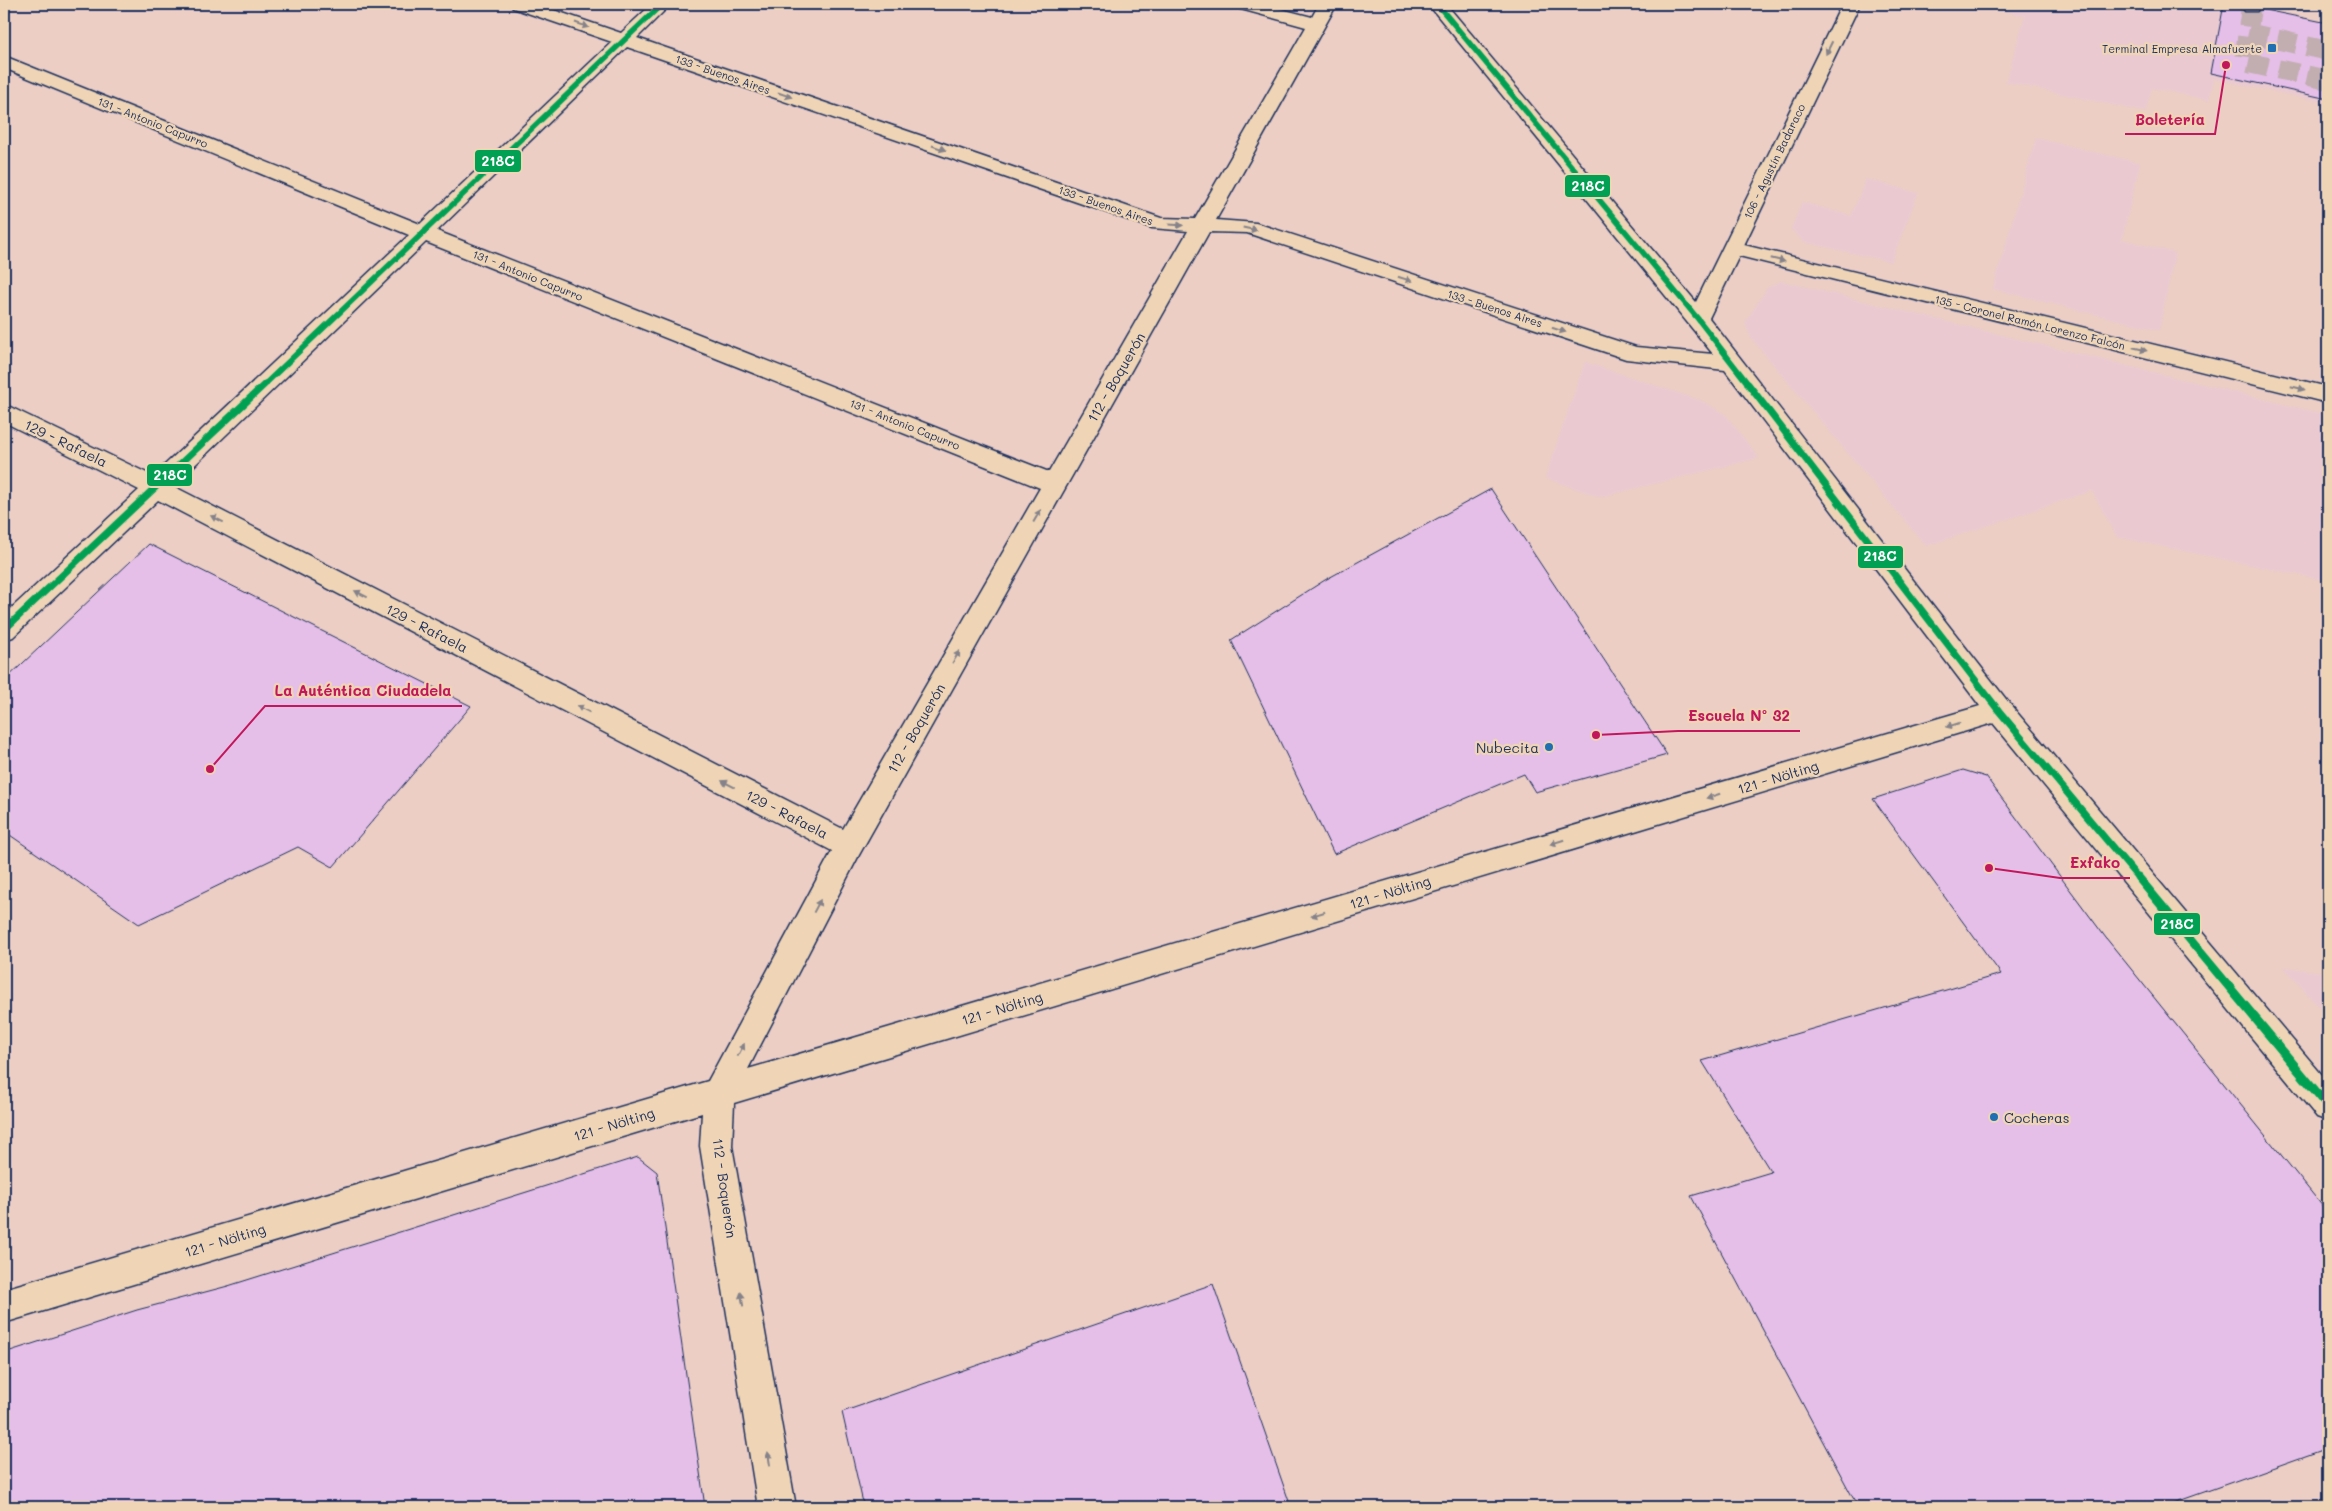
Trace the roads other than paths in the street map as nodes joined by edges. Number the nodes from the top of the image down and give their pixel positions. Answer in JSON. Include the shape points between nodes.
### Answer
{"nodes":[{"id":1,"x":519,"y":4,"type":"edge"},
{"id":2,"x":662,"y":4,"type":"edge"},
{"id":3,"x":1244,"y":4,"type":"edge"},
{"id":4,"x":1437,"y":4,"type":"edge"},
{"id":5,"x":1851,"y":4,"type":"edge"},
{"id":6,"x":1322,"y":14,"type":"edge"},
{"id":7,"x":624,"y":40,"type":"junction"},
{"id":8,"x":4,"y":61,"type":"edge"},
{"id":9,"x":1202,"y":226,"type":"junction"},
{"id":10,"x":423,"y":233,"type":"junction"},
{"id":11,"x":1731,"y":248,"type":"junction"},
{"id":12,"x":1698,"y":319,"type":"junction"},
{"id":13,"x":1732,"y":363,"type":"junction"},
{"id":14,"x":2328,"y":396,"type":"edge"},
{"id":15,"x":4,"y":412,"type":"edge"},
{"id":16,"x":1055,"y":484,"type":"junction"},
{"id":17,"x":156,"y":488,"type":"junction"},
{"id":18,"x":4,"y":630,"type":"edge"},
{"id":19,"x":1999,"y":711,"type":"junction"},
{"id":20,"x":849,"y":846,"type":"junction"},
{"id":21,"x":719,"y":1093,"type":"junction"},
{"id":22,"x":2328,"y":1106,"type":"edge"},
{"id":23,"x":4,"y":1306,"type":"edge"},
{"id":24,"x":777,"y":1507,"type":"edge"}],
"edges":[{"from":1,"to":7,"type":"street","name":"133 - Buenos Aires","one_way":true},
{"from":2,"to":7,"type":"street"},
{"from":3,"to":6,"type":"street"},
{"from":4,"to":12,"type":"street"},
{"from":5,"to":11,"type":"street","name":"106 - Agustín Badaraco","one_way":true},
{"from":6,"to":9,"type":"street","name":"112 - Boquerón"},
{"from":7,"to":9,"type":"street","name":"133 - Buenos Aires","one_way":true,"via":[[1160,224]]},
{"from":7,"to":10,"type":"street"},
{"from":8,"to":10,"type":"street","name":"131 - Antonio Capurro"},
{"from":9,"to":13,"type":"street","name":"133 - Buenos Aires","one_way":true,"via":[[1248,227],[1634,354]]},
{"from":9,"to":16,"type":"street","name":"112 - Boquerón"},
{"from":10,"to":16,"type":"street","name":"131 - Antonio Capurro"},
{"from":10,"to":17,"type":"street"},
{"from":11,"to":12,"type":"street","name":"106 - Agustín Badaraco"},
{"from":11,"to":14,"type":"street","name":"135 - Coronel Ramón Lorenzo Falcón","one_way":true},
{"from":12,"to":13,"type":"street"},
{"from":13,"to":19,"type":"street"},
{"from":15,"to":17,"type":"street","name":"129 - Rafaela"},
{"from":20,"to":16,"type":"street","name":"112 - Boquerón","one_way":true},
{"from":17,"to":18,"type":"street"},
{"from":20,"to":17,"type":"street","name":"129 - Rafaela","one_way":true},
{"from":19,"to":21,"type":"street","name":"121 - Nölting","one_way":true},
{"from":19,"to":22,"type":"street"},
{"from":21,"to":20,"type":"street","name":"112 - Boquerón","one_way":true},
{"from":21,"to":23,"type":"street","name":"121 - Nölting"},
{"from":24,"to":21,"type":"street","name":"112 - Boquerón","one_way":true,"via":[[716,1146]]}]}
